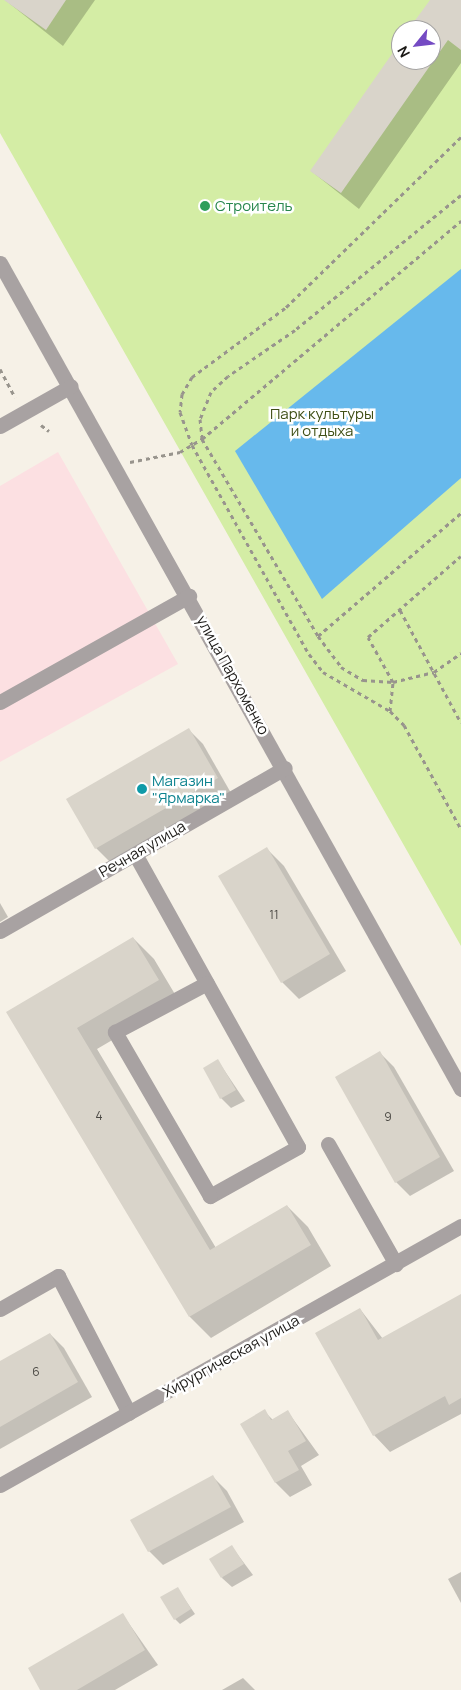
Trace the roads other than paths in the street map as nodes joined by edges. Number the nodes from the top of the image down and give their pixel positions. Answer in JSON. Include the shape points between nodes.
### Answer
{"nodes":[{"id":1,"x":0,"y":263,"type":"edge"},
{"id":2,"x":71,"y":386,"type":"junction"},
{"id":3,"x":0,"y":426,"type":"edge"},
{"id":4,"x":189,"y":596,"type":"junction"},
{"id":5,"x":0,"y":702,"type":"edge"},
{"id":6,"x":285,"y":768,"type":"junction"},
{"id":7,"x":135,"y":854,"type":"junction"},
{"id":8,"x":0,"y":932,"type":"edge"},
{"id":9,"x":207,"y":983,"type":"junction"},
{"id":10,"x":461,"y":1089,"type":"edge"},
{"id":11,"x":328,"y":1144,"type":"dead end"},
{"id":12,"x":461,"y":1226,"type":"edge"},
{"id":13,"x":396,"y":1264,"type":"junction"},
{"id":14,"x":0,"y":1309,"type":"edge"},
{"id":15,"x":129,"y":1413,"type":"junction"},
{"id":16,"x":0,"y":1485,"type":"edge"}],
"edges":[{"from":1,"to":2,"type":"street","name":"улица Пархоменко"},
{"from":2,"to":3,"type":"street"},
{"from":2,"to":4,"type":"street","name":"улица Пархоменко"},
{"from":4,"to":5,"type":"street"},
{"from":4,"to":6,"type":"street","name":"улица Пархоменко"},
{"from":6,"to":7,"type":"street","name":"Речная улица"},
{"from":6,"to":10,"type":"street","name":"улица Пархоменко"},
{"from":7,"to":8,"type":"street","name":"Речная улица"},
{"from":7,"to":9,"type":"street"},
{"from":9,"to":9,"type":"street","via":[[115,1032],[210,1196],[298,1147]]},
{"from":11,"to":13,"type":"street"},
{"from":12,"to":13,"type":"street","name":"Хирургическая улица"},
{"from":13,"to":15,"type":"street","name":"Хирургическая улица"},
{"from":14,"to":15,"type":"street","via":[[58,1276]]},
{"from":15,"to":16,"type":"street","name":"Хирургическая улица"}]}
